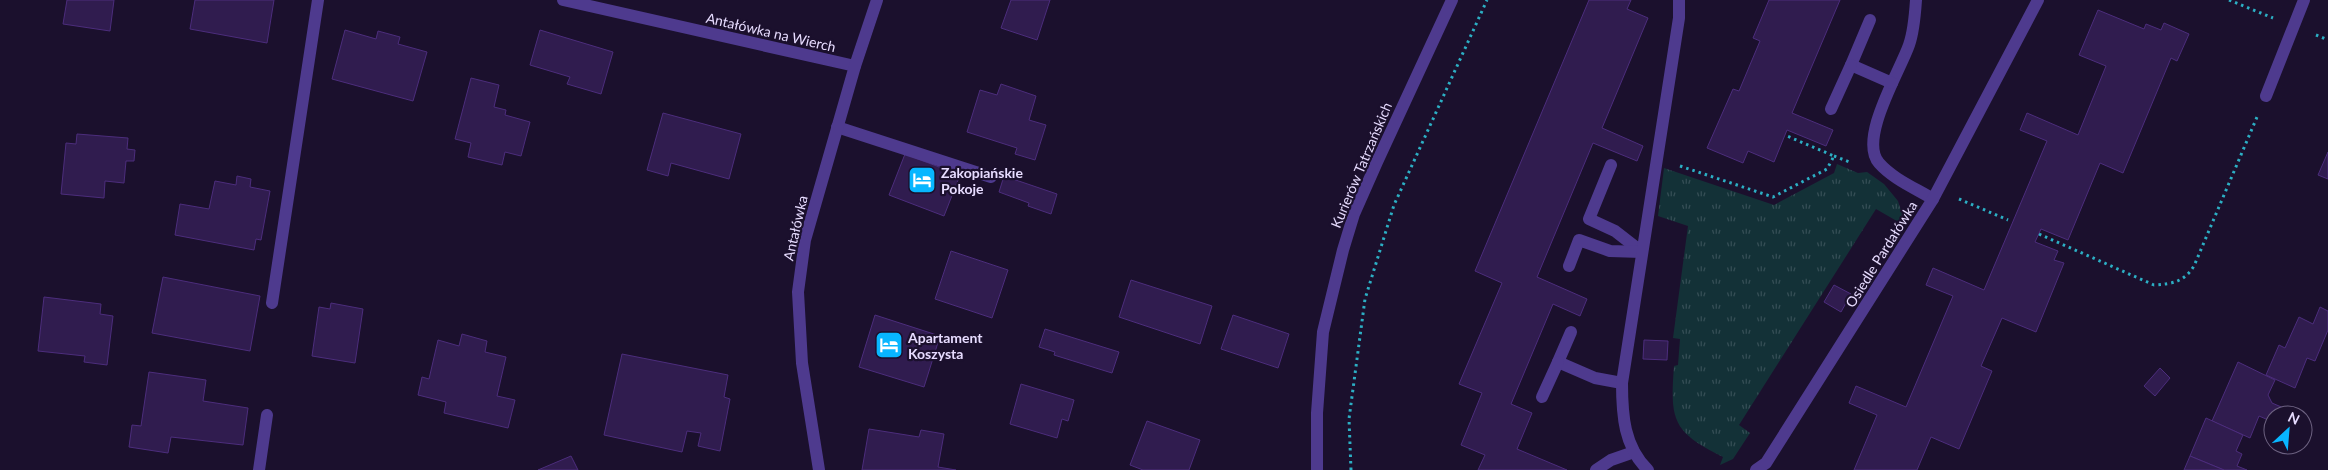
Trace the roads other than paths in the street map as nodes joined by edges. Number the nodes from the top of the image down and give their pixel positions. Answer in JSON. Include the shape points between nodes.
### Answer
{"nodes":[{"id":1,"x":318,"y":0,"type":"edge"},
{"id":2,"x":563,"y":0,"type":"edge"},
{"id":3,"x":877,"y":0,"type":"edge"},
{"id":4,"x":1452,"y":0,"type":"edge"},
{"id":5,"x":1679,"y":0,"type":"edge"},
{"id":6,"x":1916,"y":0,"type":"edge"},
{"id":7,"x":2038,"y":0,"type":"edge"},
{"id":8,"x":2304,"y":0,"type":"edge"},
{"id":9,"x":1870,"y":20,"type":"dead end"},
{"id":10,"x":1851,"y":65,"type":"junction"},
{"id":11,"x":855,"y":66,"type":"junction"},
{"id":12,"x":1892,"y":83,"type":"junction"},
{"id":13,"x":2266,"y":96,"type":"road end"},
{"id":14,"x":1831,"y":109,"type":"dead end"},
{"id":15,"x":837,"y":127,"type":"junction"},
{"id":16,"x":1611,"y":165,"type":"dead end"},
{"id":17,"x":991,"y":177,"type":"dead end"},
{"id":18,"x":1935,"y":195,"type":"junction"},
{"id":19,"x":1642,"y":252,"type":"junction"},
{"id":20,"x":1569,"y":266,"type":"dead end"},
{"id":21,"x":272,"y":303,"type":"dead end"},
{"id":22,"x":1571,"y":332,"type":"dead end"},
{"id":23,"x":1558,"y":362,"type":"junction"},
{"id":24,"x":1622,"y":384,"type":"junction"},
{"id":25,"x":1542,"y":397,"type":"dead end"},
{"id":26,"x":267,"y":415,"type":"dead end"},
{"id":27,"x":1634,"y":452,"type":"junction"},
{"id":28,"x":1611,"y":465,"type":"edge"},
{"id":29,"x":259,"y":470,"type":"edge"},
{"id":30,"x":819,"y":470,"type":"edge"},
{"id":31,"x":1317,"y":470,"type":"edge"},
{"id":32,"x":1596,"y":470,"type":"edge"},
{"id":33,"x":1648,"y":470,"type":"edge"},
{"id":34,"x":1756,"y":470,"type":"edge"}],
"edges":[{"from":1,"to":21,"type":"street"},
{"from":2,"to":11,"type":"street","name":"Antałówka na Wierch"},
{"from":3,"to":11,"type":"street","name":"Antałówka"},
{"from":4,"to":31,"type":"street","name":"Kurierów Tatrzańskich","via":[[1354,214],[1343,250],[1323,332]]},
{"from":5,"to":19,"type":"street","via":[[1679,18]]},
{"from":6,"to":12,"type":"street","name":"Osiedle Pardałówka","via":[[1909,44]]},
{"from":7,"to":18,"type":"street"},
{"from":8,"to":13,"type":"street"},
{"from":9,"to":10,"type":"street"},
{"from":10,"to":12,"type":"street"},
{"from":10,"to":14,"type":"street"},
{"from":11,"to":15,"type":"street","name":"Antałówka"},
{"from":12,"to":18,"type":"street","name":"Osiedle Pardałówka","via":[[1872,140],[1878,162],[1891,173]]},
{"from":15,"to":17,"type":"street"},
{"from":15,"to":30,"type":"street","name":"Antałówka","via":[[805,240],[798,292],[802,363]]},
{"from":16,"to":19,"type":"street","via":[[1589,219],[1615,231]]},
{"from":18,"to":34,"type":"street","name":"Osiedle Pardałówka","via":[[1766,462]]},
{"from":19,"to":20,"type":"street","via":[[1610,250],[1579,240]]},
{"from":19,"to":24,"type":"street"},
{"from":22,"to":23,"type":"street"},
{"from":23,"to":24,"type":"street","via":[[1595,378]]},
{"from":23,"to":25,"type":"street"},
{"from":24,"to":27,"type":"street","via":[[1622,410]]},
{"from":26,"to":29,"type":"street"},
{"from":27,"to":28,"type":"street"},
{"from":27,"to":33,"type":"street"},
{"from":28,"to":32,"type":"street"}]}
